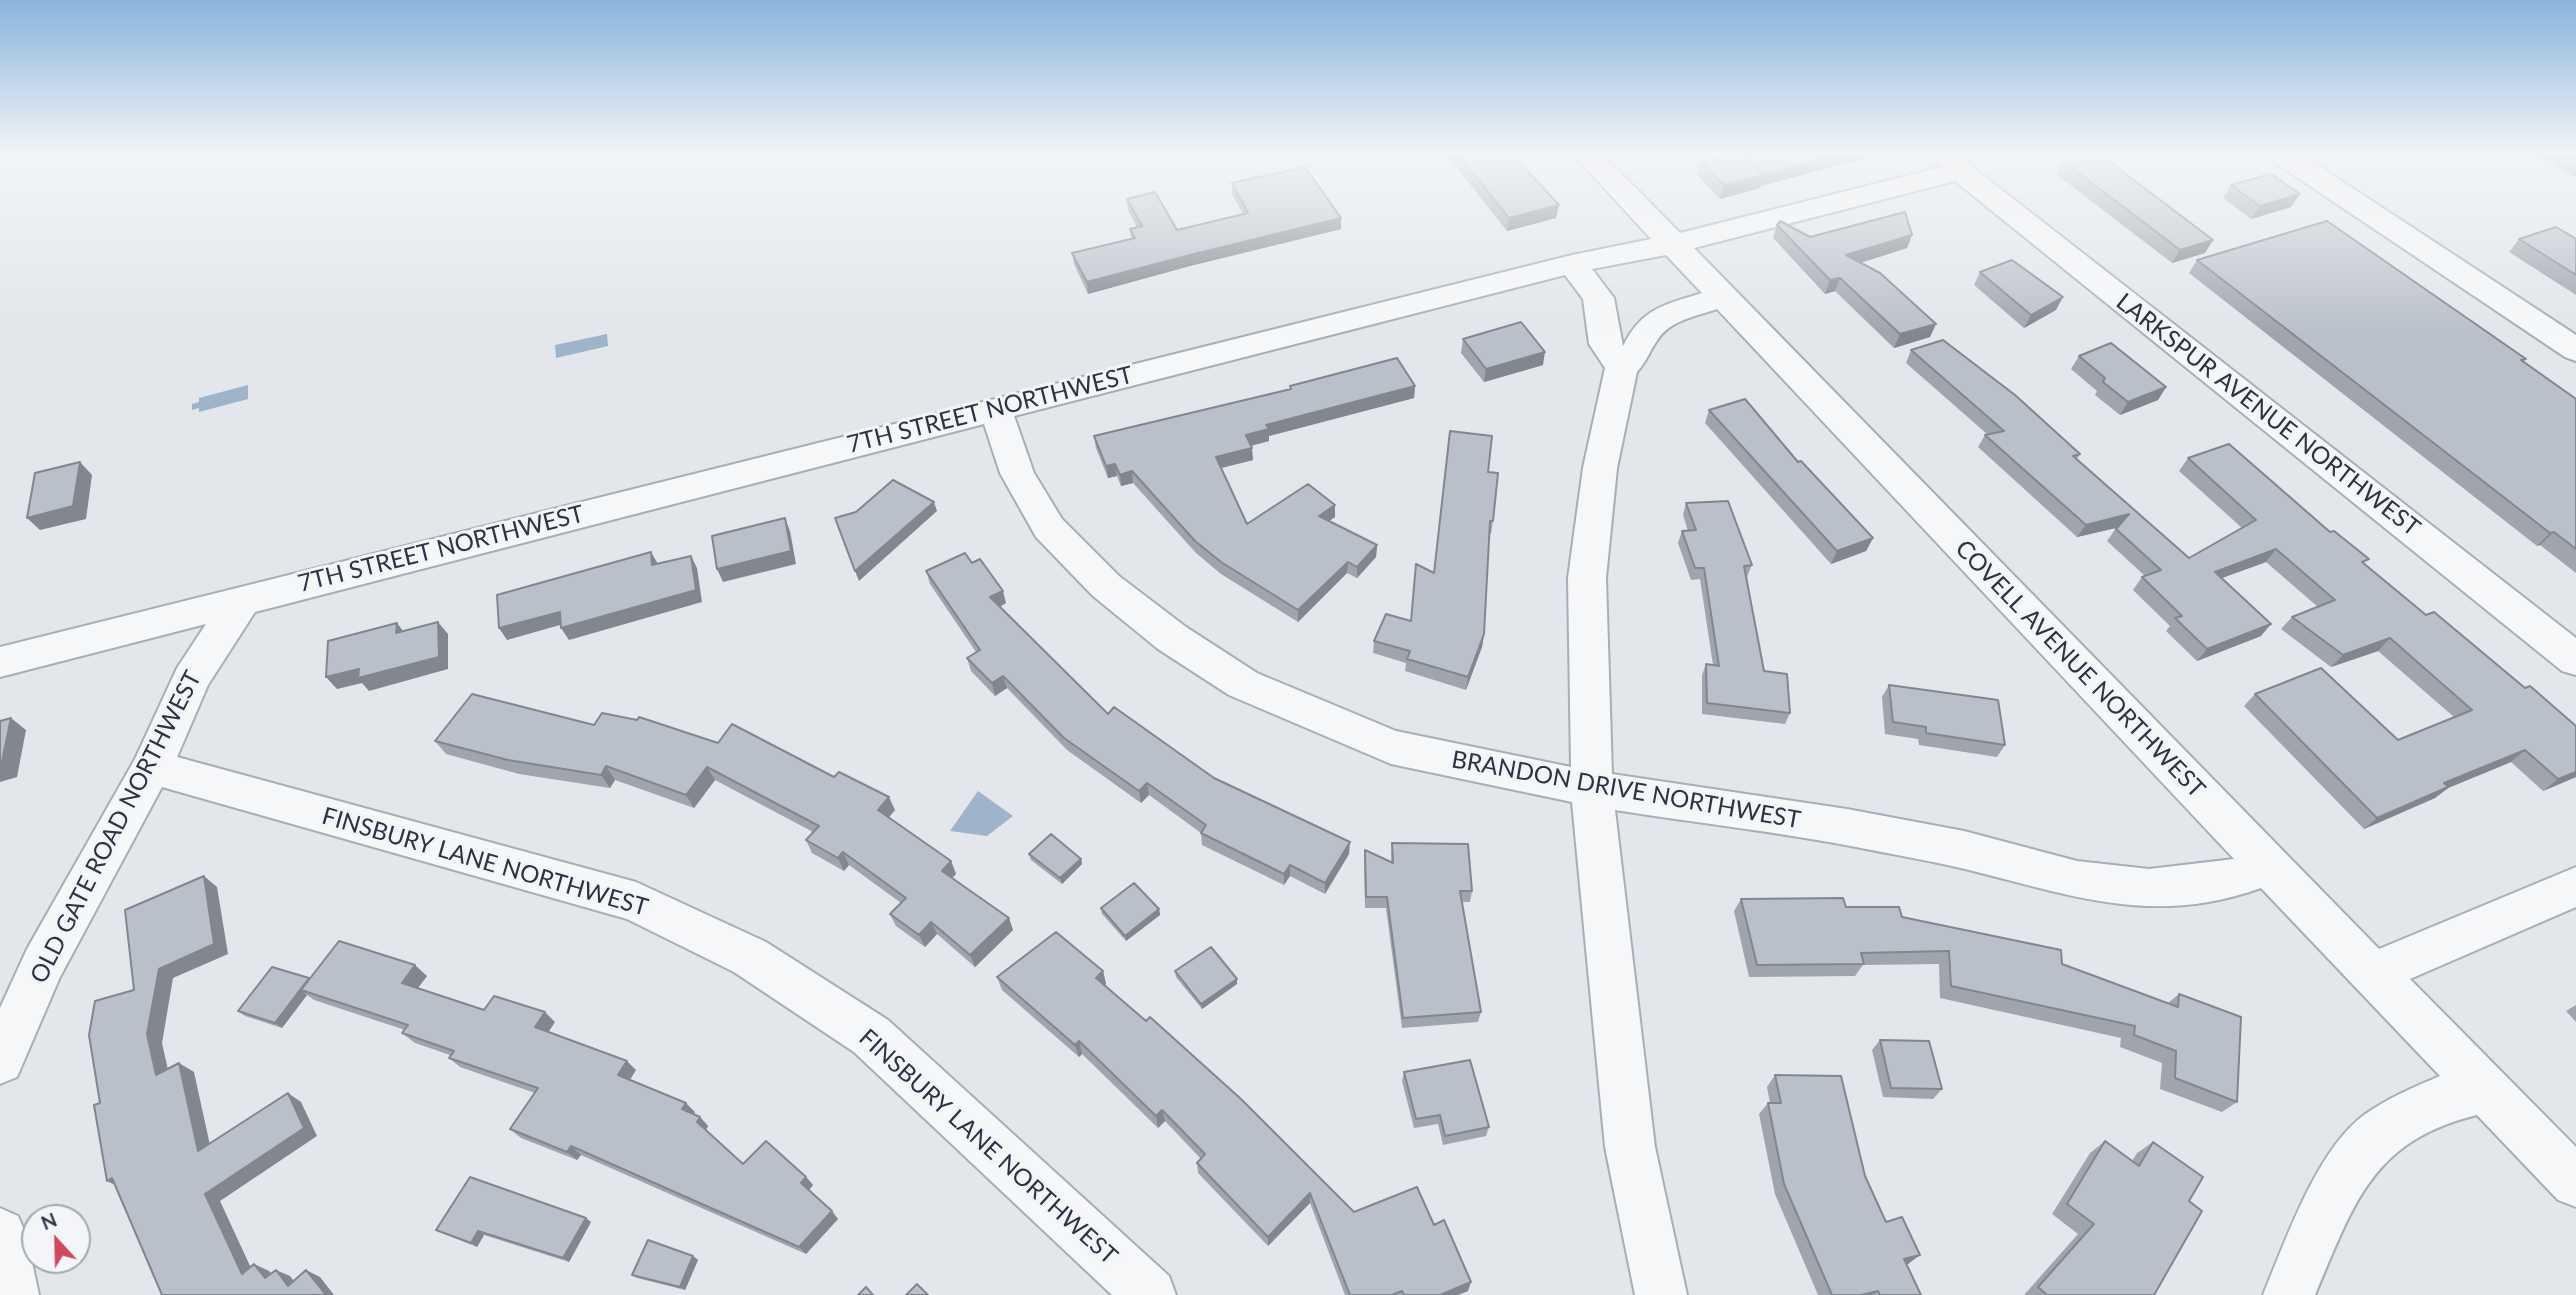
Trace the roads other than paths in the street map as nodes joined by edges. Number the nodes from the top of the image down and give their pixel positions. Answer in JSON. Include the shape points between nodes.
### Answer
{"nodes":[{"id":1,"x":1644,"y":213,"type":"edge"},
{"id":2,"x":1777,"y":213,"type":"edge"},
{"id":3,"x":2017,"y":213,"type":"edge"},
{"id":4,"x":2371,"y":213,"type":"edge"},
{"id":5,"x":1673,"y":244,"type":"junction"},
{"id":6,"x":1572,"y":264,"type":"junction"},
{"id":7,"x":1724,"y":296,"type":"junction"},
{"id":8,"x":2576,"y":350,"type":"edge"},
{"id":9,"x":1621,"y":368,"type":"junction"},
{"id":10,"x":995,"y":408,"type":"junction"},
{"id":11,"x":243,"y":599,"type":"junction"},
{"id":12,"x":2576,"y":660,"type":"edge"},
{"id":13,"x":0,"y":662,"type":"edge"},
{"id":14,"x":152,"y":767,"type":"junction"},
{"id":15,"x":1592,"y":789,"type":"junction"},
{"id":16,"x":2268,"y":866,"type":"junction"},
{"id":17,"x":2576,"y":886,"type":"edge"},
{"id":18,"x":2374,"y":972,"type":"junction"},
{"id":19,"x":0,"y":1061,"type":"edge"},
{"id":20,"x":2486,"y":1089,"type":"junction"},
{"id":21,"x":2576,"y":1182,"type":"edge"},
{"id":22,"x":0,"y":1234,"type":"edge"},
{"id":23,"x":13,"y":1295,"type":"edge"},
{"id":24,"x":1150,"y":1295,"type":"edge"},
{"id":25,"x":1661,"y":1295,"type":"edge"},
{"id":26,"x":2289,"y":1295,"type":"edge"}],
"edges":[{"from":1,"to":5,"type":"street","name":"COVELL AVENUE NORTHWEST"},
{"from":2,"to":5,"type":"street","name":"7TH STREET NORTHWEST"},
{"from":3,"to":12,"type":"street","name":"LARKSPUR AVENUE NORTHWEST"},
{"from":4,"to":8,"type":"street"},
{"from":5,"to":6,"type":"street","name":"7TH STREET NORTHWEST"},
{"from":5,"to":7,"type":"street","name":"COVELL AVENUE NORTHWEST"},
{"from":6,"to":9,"type":"street","via":[[1598,298],[1605,344]]},
{"from":6,"to":10,"type":"street","name":"7TH STREET NORTHWEST"},
{"from":7,"to":9,"type":"street","via":[[1662,317]]},
{"from":7,"to":16,"type":"street","name":"COVELL AVENUE NORTHWEST"},
{"from":9,"to":15,"type":"street","via":[[1600,468],[1587,578]]},
{"from":10,"to":11,"type":"street","name":"7TH STREET NORTHWEST"},
{"from":10,"to":15,"type":"street","name":"BRANDON DRIVE NORTHWEST","via":[[1017,473],[1049,528],[1080,563],[1172,638],[1243,684],[1391,747]]},
{"from":11,"to":13,"type":"street","name":"7TH STREET NORTHWEST"},
{"from":11,"to":14,"type":"street","name":"OLD GATE ROAD NORTHWEST","via":[[191,679]]},
{"from":14,"to":19,"type":"street","name":"OLD GATE ROAD NORTHWEST","via":[[43,964]]},
{"from":14,"to":24,"type":"street","name":"FINSBURY LANE NORTHWEST","via":[[636,902],[750,957],[871,1037]]},
{"from":15,"to":16,"type":"street","name":"BRANDON DRIVE NORTHWEST","via":[[1847,827],[1964,850],[2077,880],[2149,889],[2232,879]]},
{"from":15,"to":25,"type":"street","via":[[1630,1147]]},
{"from":16,"to":18,"type":"street","name":"COVELL AVENUE NORTHWEST"},
{"from":17,"to":18,"type":"street"},
{"from":18,"to":20,"type":"street","name":"COVELL AVENUE NORTHWEST"},
{"from":20,"to":21,"type":"street","name":"COVELL AVENUE NORTHWEST"},
{"from":20,"to":26,"type":"street","via":[[2440,1100],[2379,1134],[2337,1184]]},
{"from":22,"to":23,"type":"street"}]}
